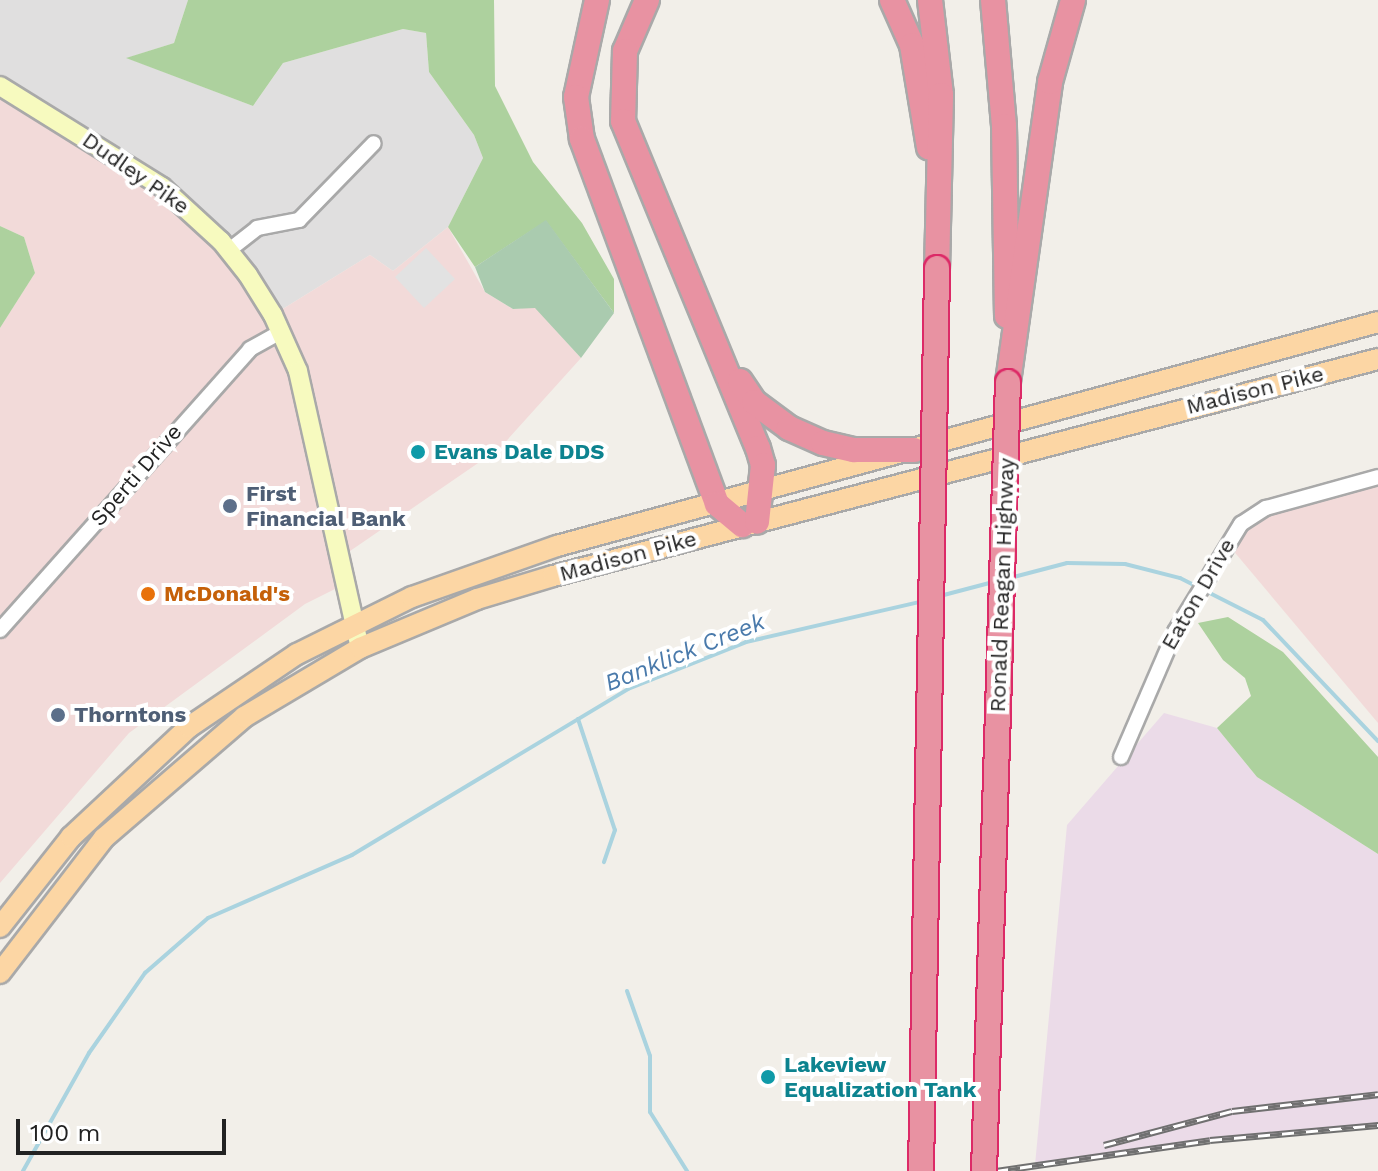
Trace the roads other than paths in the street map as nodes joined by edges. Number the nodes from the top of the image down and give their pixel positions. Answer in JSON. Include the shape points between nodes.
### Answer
{"nodes":[{"id":1,"x":597,"y":0,"type":"edge"},
{"id":2,"x":647,"y":0,"type":"edge"},
{"id":3,"x":892,"y":0,"type":"edge"},
{"id":4,"x":930,"y":0,"type":"edge"},
{"id":5,"x":993,"y":0,"type":"edge"},
{"id":6,"x":1073,"y":0,"type":"edge"},
{"id":7,"x":0,"y":86,"type":"edge"},
{"id":8,"x":374,"y":143,"type":"dead end"},
{"id":9,"x":939,"y":200,"type":"junction"},
{"id":10,"x":228,"y":251,"type":"junction"},
{"id":11,"x":1378,"y":322,"type":"edge"},
{"id":12,"x":281,"y":332,"type":"junction"},
{"id":13,"x":716,"y":347,"type":"junction"},
{"id":14,"x":1378,"y":359,"type":"edge"},
{"id":15,"x":1008,"y":382,"type":"junction"},
{"id":16,"x":914,"y":450,"type":"junction"},
{"id":17,"x":1378,"y":477,"type":"edge"},
{"id":18,"x":759,"y":492,"type":"junction"},
{"id":19,"x":717,"y":504,"type":"junction"},
{"id":20,"x":750,"y":524,"type":"junction"},
{"id":21,"x":353,"y":623,"type":"junction"},
{"id":22,"x":0,"y":630,"type":"edge"},
{"id":23,"x":360,"y":648,"type":"junction"},
{"id":24,"x":1121,"y":757,"type":"dead end"},
{"id":25,"x":71,"y":837,"type":"junction"},
{"id":26,"x":0,"y":927,"type":"edge"},
{"id":27,"x":1,"y":972,"type":"edge"},
{"id":28,"x":921,"y":1171,"type":"edge"},
{"id":29,"x":984,"y":1171,"type":"edge"}],
"edges":[{"from":1,"to":19,"type":"highway","via":[[576,97],[582,139]]},
{"from":2,"to":13,"type":"highway","via":[[625,51],[623,121]]},
{"from":3,"to":9,"type":"highway","via":[[912,45]]},
{"from":4,"to":9,"type":"highway","via":[[941,95]]},
{"from":5,"to":15,"type":"highway","name":"Ronald Reagan Highway","via":[[1004,126]]},
{"from":6,"to":15,"type":"highway","via":[[1050,82]]},
{"from":7,"to":10,"type":"street","name":"Dudley Pike","via":[[162,187]]},
{"from":8,"to":10,"type":"street","via":[[299,220],[257,228]]},
{"from":9,"to":28,"type":"highway","bridge":true},
{"from":10,"to":12,"type":"street","name":"Dudley Pike"},
{"from":11,"to":16,"type":"main road","name":"Madison Pike"},
{"from":12,"to":21,"type":"street","name":"Dudley Pike","via":[[309,412]]},
{"from":12,"to":22,"type":"street","name":"Sperti Drive","via":[[250,349]]},
{"from":13,"to":16,"type":"highway","via":[[754,402],[789,428],[854,450]]},
{"from":13,"to":18,"type":"highway","via":[[758,448],[763,465]]},
{"from":14,"to":20,"type":"main road","name":"Madison Pike"},
{"from":15,"to":29,"type":"highway","name":"Ronald Reagan Highway","bridge":true},
{"from":16,"to":18,"type":"main road","name":"Madison Pike"},
{"from":17,"to":24,"type":"street","name":"Eaton Drive","via":[[1266,508],[1226,542],[1175,632]]},
{"from":18,"to":19,"type":"main road","name":"Madison Pike"},
{"from":18,"to":20,"type":"highway"},
{"from":19,"to":20,"type":"highway"},
{"from":19,"to":21,"type":"main road","name":"Madison Pike","via":[[510,560]]},
{"from":20,"to":23,"type":"main road","name":"Madison Pike","via":[[477,599]]},
{"from":21,"to":23,"type":"street","name":"Dudley Pike"},
{"from":21,"to":25,"type":"main road","name":"Madison Pike","via":[[189,727]]},
{"from":23,"to":27,"type":"main road","name":"Madison Pike","via":[[244,717],[104,838]]},
{"from":25,"to":26,"type":"main road","name":"Madison Pike"},
{"from":25,"to":27,"type":"main road","via":[[73,859],[40,902]]}]}
